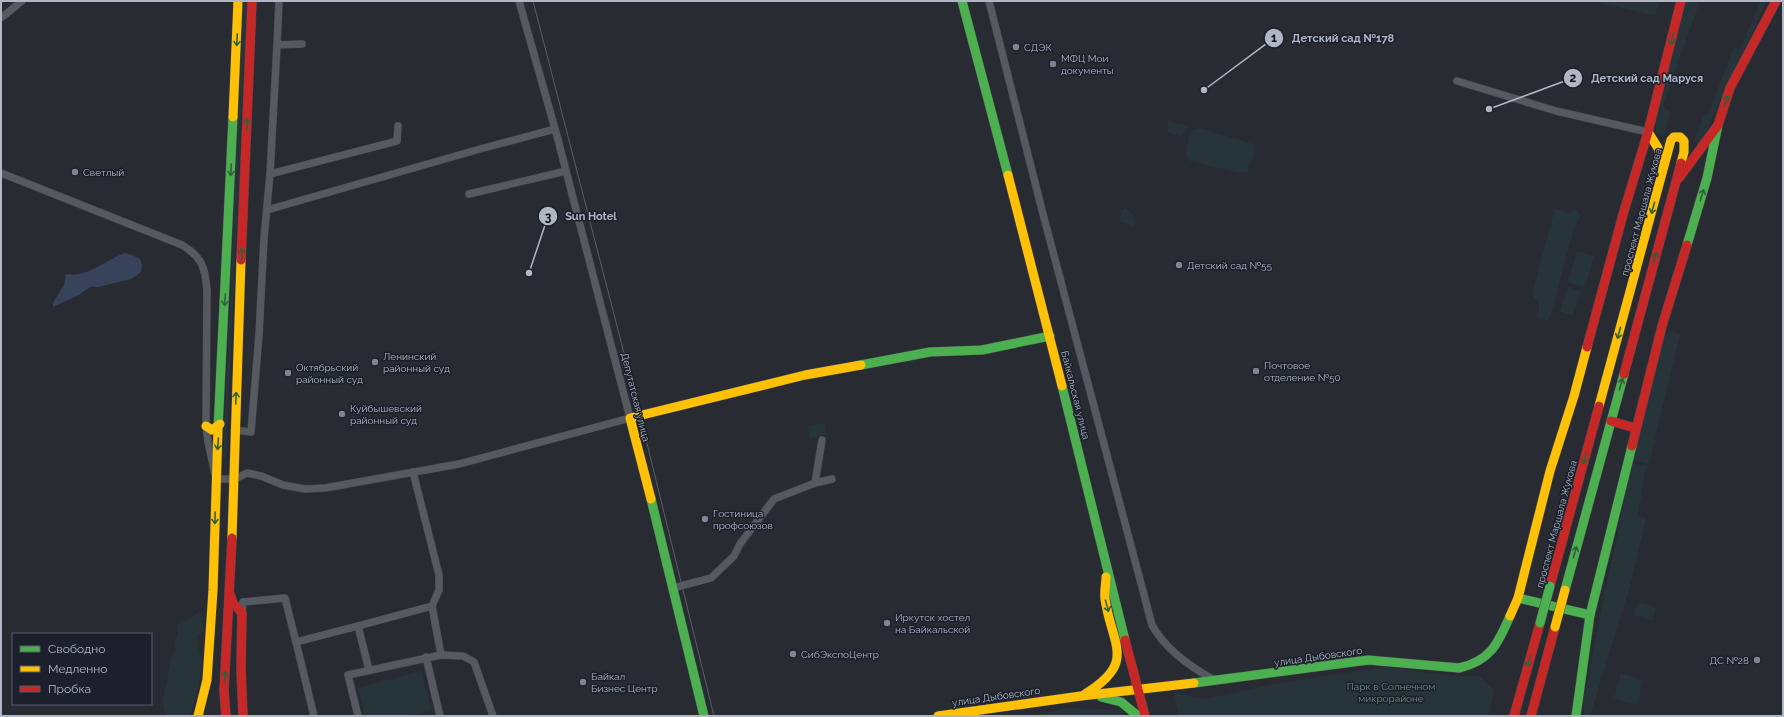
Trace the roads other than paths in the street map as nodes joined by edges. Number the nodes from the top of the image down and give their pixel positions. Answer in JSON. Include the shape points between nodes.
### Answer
{"nodes":[{"id":1,"x":22,"y":1,"type":"edge"},
{"id":2,"x":238,"y":1,"type":"edge"},
{"id":3,"x":252,"y":1,"type":"edge"},
{"id":4,"x":279,"y":1,"type":"edge"},
{"id":5,"x":519,"y":1,"type":"edge"},
{"id":6,"x":962,"y":1,"type":"edge"},
{"id":7,"x":989,"y":1,"type":"edge"},
{"id":8,"x":1681,"y":1,"type":"edge"},
{"id":9,"x":1776,"y":1,"type":"edge"},
{"id":10,"x":1,"y":18,"type":"edge"},
{"id":11,"x":302,"y":44,"type":"dead end"},
{"id":12,"x":277,"y":45,"type":"junction"},
{"id":13,"x":1457,"y":81,"type":"dead end"},
{"id":14,"x":1718,"y":125,"type":"junction"},
{"id":15,"x":398,"y":126,"type":"dead end"},
{"id":16,"x":555,"y":129,"type":"junction"},
{"id":17,"x":1648,"y":132,"type":"junction"},
{"id":18,"x":1664,"y":170,"type":"junction"},
{"id":19,"x":566,"y":171,"type":"junction"},
{"id":20,"x":1,"y":174,"type":"edge"},
{"id":21,"x":270,"y":174,"type":"junction"},
{"id":22,"x":1676,"y":181,"type":"junction"},
{"id":23,"x":469,"y":194,"type":"dead end"},
{"id":24,"x":267,"y":210,"type":"junction"},
{"id":25,"x":1050,"y":336,"type":"junction"},
{"id":26,"x":630,"y":418,"type":"junction"},
{"id":27,"x":1611,"y":421,"type":"junction"},
{"id":28,"x":220,"y":424,"type":"junction"},
{"id":29,"x":206,"y":426,"type":"junction"},
{"id":30,"x":1635,"y":428,"type":"junction"},
{"id":31,"x":234,"y":430,"type":"junction"},
{"id":32,"x":822,"y":440,"type":"dead end"},
{"id":33,"x":413,"y":472,"type":"junction"},
{"id":34,"x":235,"y":478,"type":"junction"},
{"id":35,"x":216,"y":479,"type":"junction"},
{"id":36,"x":832,"y":479,"type":"dead end"},
{"id":37,"x":815,"y":483,"type":"junction"},
{"id":38,"x":1107,"y":567,"type":"junction"},
{"id":39,"x":673,"y":588,"type":"junction"},
{"id":40,"x":230,"y":592,"type":"junction"},
{"id":41,"x":1518,"y":598,"type":"junction"},
{"id":42,"x":432,"y":606,"type":"junction"},
{"id":43,"x":242,"y":613,"type":"junction"},
{"id":44,"x":1590,"y":615,"type":"junction"},
{"id":45,"x":358,"y":626,"type":"junction"},
{"id":46,"x":296,"y":642,"type":"junction"},
{"id":47,"x":441,"y":654,"type":"junction"},
{"id":48,"x":426,"y":657,"type":"junction"},
{"id":49,"x":369,"y":670,"type":"junction"},
{"id":50,"x":1216,"y":681,"type":"junction"},
{"id":51,"x":1138,"y":690,"type":"junction"},
{"id":52,"x":1091,"y":695,"type":"junction"},
{"id":53,"x":1081,"y":696,"type":"junction"},
{"id":54,"x":198,"y":716,"type":"edge"},
{"id":55,"x":226,"y":716,"type":"edge"},
{"id":56,"x":243,"y":716,"type":"edge"},
{"id":57,"x":314,"y":716,"type":"edge"},
{"id":58,"x":358,"y":716,"type":"edge"},
{"id":59,"x":440,"y":716,"type":"edge"},
{"id":60,"x":494,"y":716,"type":"edge"},
{"id":61,"x":704,"y":716,"type":"edge"},
{"id":62,"x":938,"y":716,"type":"edge"},
{"id":63,"x":1138,"y":716,"type":"edge"},
{"id":64,"x":1145,"y":716,"type":"edge"},
{"id":65,"x":1514,"y":716,"type":"edge"},
{"id":66,"x":1531,"y":716,"type":"edge"},
{"id":67,"x":1576,"y":716,"type":"edge"}],
"edges":[{"from":1,"to":10,"type":"street"},
{"from":2,"to":28,"type":"main road","one_way":true},
{"from":31,"to":3,"type":"main road","one_way":true},
{"from":4,"to":12,"type":"street"},
{"from":5,"to":16,"type":"street","name":"Депутатская улица"},
{"from":6,"to":25,"type":"main road","name":"Байкальская улица"},
{"from":7,"to":50,"type":"street","via":[[1152,625],[1159,637],[1174,651],[1201,673]]},
{"from":8,"to":17,"type":"main road","name":"улица Дыбовского","one_way":true},
{"from":14,"to":9,"type":"main road","one_way":true,"via":[[1730,88]]},
{"from":11,"to":12,"type":"street"},
{"from":12,"to":21,"type":"street"},
{"from":13,"to":17,"type":"street","via":[[1556,111]]},
{"from":14,"to":22,"type":"main road"},
{"from":30,"to":14,"type":"main road","one_way":true,"via":[[1662,326],[1707,178]]},
{"from":15,"to":21,"type":"street","via":[[397,141]]},
{"from":16,"to":19,"type":"street","name":"Депутатская улица"},
{"from":16,"to":24,"type":"street"},
{"from":17,"to":18,"type":"main road","via":[[1658,148]]},
{"from":17,"to":41,"type":"main road","name":"улица Дыбовского","via":[[1574,396],[1546,485]]},
{"from":18,"to":22,"type":"main road","name":"проспект Маршала Жукова","via":[[1671,140],[1680,137],[1684,141],[1684,148]]},
{"from":18,"to":65,"type":"main road","name":"проспект Маршала Жукова","one_way":true,"bridge":true},
{"from":19,"to":23,"type":"street"},
{"from":19,"to":26,"type":"street","name":"Депутатская улица"},
{"from":20,"to":29,"type":"street","via":[[182,245],[200,261],[206,272],[207,290]]},
{"from":21,"to":24,"type":"street"},
{"from":27,"to":22,"type":"main road","name":"проспект Маршала Жукова","one_way":true},
{"from":24,"to":31,"type":"street","via":[[251,432]]},
{"from":25,"to":26,"type":"main road","via":[[982,350],[930,352],[805,375]]},
{"from":25,"to":38,"type":"main road","name":"Байкальская улица"},
{"from":26,"to":33,"type":"street","via":[[460,464]]},
{"from":26,"to":39,"type":"main road","name":"Депутатская улица"},
{"from":27,"to":30,"type":"main road"},
{"from":66,"to":27,"type":"main road","name":"проспект Маршала Жукова","one_way":true,"bridge":true},
{"from":28,"to":29,"type":"main road","via":[[212,430]]},
{"from":28,"to":35,"type":"main road","one_way":true},
{"from":29,"to":35,"type":"street"},
{"from":30,"to":44,"type":"main road","via":[[1628,466]]},
{"from":31,"to":34,"type":"main road"},
{"from":32,"to":37,"type":"street"},
{"from":33,"to":34,"type":"street","via":[[325,488],[305,489],[247,473]]},
{"from":33,"to":42,"type":"street","via":[[440,575],[439,590]]},
{"from":34,"to":35,"type":"street"},
{"from":34,"to":40,"type":"main road"},
{"from":35,"to":54,"type":"main road","one_way":true,"via":[[209,661]]},
{"from":36,"to":37,"type":"street"},
{"from":37,"to":39,"type":"street","via":[[774,499],[734,556],[711,578]]},
{"from":38,"to":51,"type":"main road","name":"Байкальская улица"},
{"from":38,"to":53,"type":"main road","one_way":true,"via":[[1105,595],[1118,656],[1109,678]]},
{"from":39,"to":61,"type":"main road","name":"Депутатская улица"},
{"from":40,"to":43,"type":"main road"},
{"from":55,"to":40,"type":"main road","one_way":true,"via":[[224,691]]},
{"from":41,"to":44,"type":"main road"},
{"from":41,"to":50,"type":"main road","name":"улица Дыбовского","via":[[1500,640],[1488,655],[1472,665],[1449,669],[1368,660]]},
{"from":42,"to":45,"type":"street"},
{"from":42,"to":47,"type":"street"},
{"from":43,"to":46,"type":"street","via":[[243,602],[285,598]]},
{"from":43,"to":56,"type":"main road","via":[[240,668]]},
{"from":44,"to":67,"type":"main road"},
{"from":45,"to":46,"type":"street"},
{"from":45,"to":49,"type":"street"},
{"from":46,"to":57,"type":"street"},
{"from":47,"to":48,"type":"street"},
{"from":47,"to":60,"type":"street","via":[[463,656],[474,662]]},
{"from":48,"to":49,"type":"street"},
{"from":48,"to":59,"type":"street"},
{"from":49,"to":58,"type":"street","via":[[348,675]]},
{"from":50,"to":51,"type":"main road","name":"улица Дыбовского"},
{"from":51,"to":52,"type":"main road","name":"улица Дыбовского"},
{"from":51,"to":64,"type":"main road","name":"Байкальская улица"},
{"from":52,"to":53,"type":"main road","name":"улица Дыбовского"},
{"from":52,"to":63,"type":"main road","via":[[1121,702]]},
{"from":53,"to":62,"type":"main road","name":"улица Дыбовского"}]}
